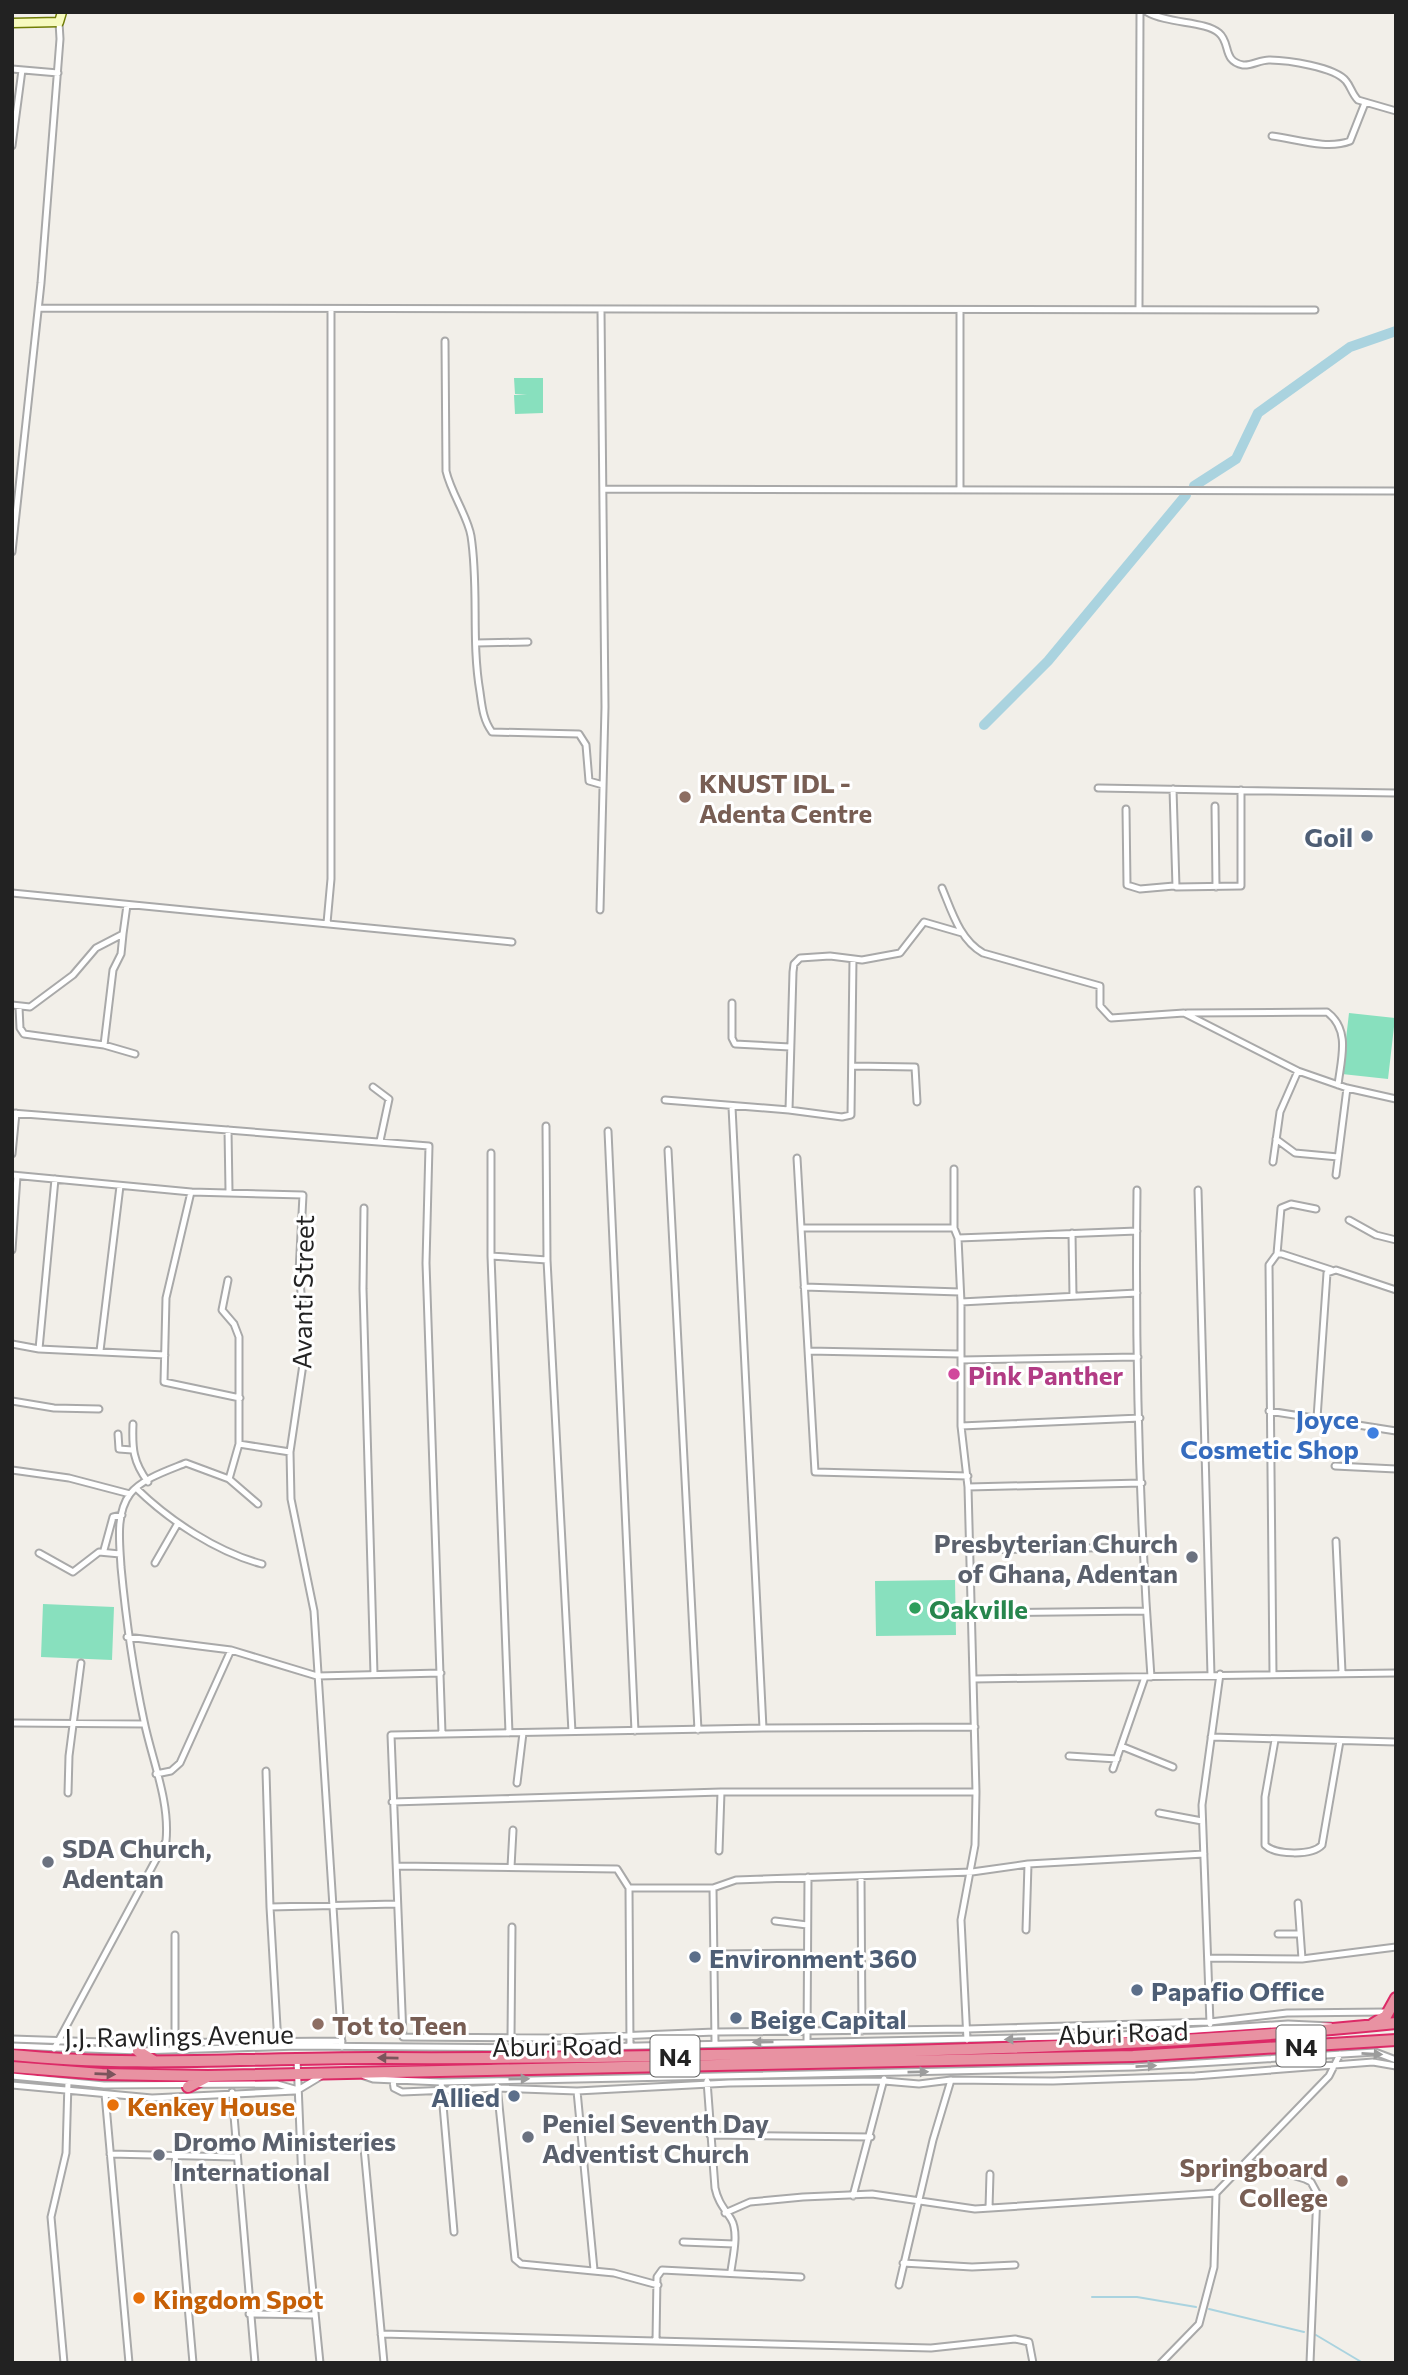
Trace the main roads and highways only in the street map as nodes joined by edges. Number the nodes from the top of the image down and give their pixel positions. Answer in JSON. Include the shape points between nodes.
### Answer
{"nodes":[{"id":1,"x":1396,"y":1998,"type":"edge"},
{"id":2,"x":1396,"y":2023,"type":"edge"},
{"id":3,"x":1370,"y":2026,"type":"junction"},
{"id":4,"x":1396,"y":2032,"type":"edge"},
{"id":5,"x":1396,"y":2040,"type":"edge"},
{"id":6,"x":1363,"y":2042,"type":"junction"},
{"id":7,"x":138,"y":2051,"type":"road end"},
{"id":8,"x":12,"y":2056,"type":"edge"},
{"id":9,"x":154,"y":2061,"type":"junction"},
{"id":10,"x":297,"y":2065,"type":"junction"},
{"id":11,"x":13,"y":2073,"type":"edge"},
{"id":12,"x":208,"y":2076,"type":"junction"},
{"id":13,"x":188,"y":2087,"type":"road end"}],
"edges":[{"from":1,"to":3,"type":"highway","via":[[1389,2011]]},
{"from":2,"to":3,"type":"highway","name":"J.J. Rawlings Avenue","number":"N4"},
{"from":3,"to":10,"type":"highway","name":"J.J. Rawlings Avenue","number":"N4","one_way":true,"via":[[1106,2041],[348,2057]]},
{"from":4,"to":6,"type":"highway"},
{"from":5,"to":6,"type":"highway","name":"Aburi Road","number":"N4"},
{"from":6,"to":10,"type":"highway","name":"Aburi Road","number":"N4","via":[[1206,2057],[845,2068],[326,2073]]},
{"from":7,"to":9,"type":"highway"},
{"from":8,"to":9,"type":"highway","name":"J.J. Rawlings Avenue","number":"N4"},
{"from":9,"to":10,"type":"highway","name":"J.J. Rawlings Avenue","number":"N4"},
{"from":10,"to":12,"type":"highway","name":"Aburi Road","number":"N4"},
{"from":11,"to":12,"type":"highway","name":"Aburi Road","number":"N4","one_way":true},
{"from":12,"to":13,"type":"highway"}]}
